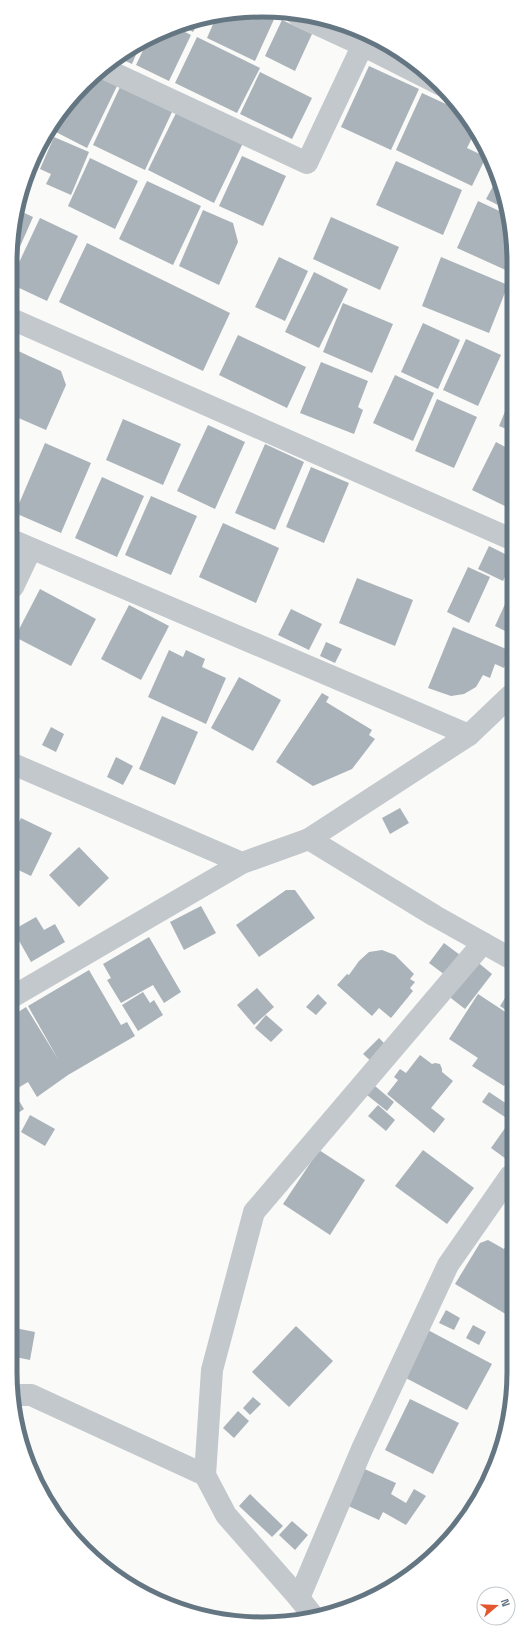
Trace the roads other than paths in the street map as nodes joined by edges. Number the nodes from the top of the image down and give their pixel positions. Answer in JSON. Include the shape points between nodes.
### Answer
{"nodes":[{"id":1,"x":322,"y":24,"type":"edge"},
{"id":2,"x":364,"y":40,"type":"edge"},
{"id":3,"x":408,"y":66,"type":"edge"},
{"id":4,"x":109,"y":71,"type":"edge"},
{"id":5,"x":17,"y":321,"type":"edge"},
{"id":6,"x":507,"y":537,"type":"edge"},
{"id":7,"x":22,"y":545,"type":"edge"},
{"id":8,"x":17,"y":568,"type":"edge"},
{"id":9,"x":507,"y":699,"type":"edge"},
{"id":10,"x":469,"y":735,"type":"junction"},
{"id":11,"x":17,"y":766,"type":"edge"},
{"id":12,"x":309,"y":839,"type":"junction"},
{"id":13,"x":242,"y":863,"type":"junction"},
{"id":14,"x":482,"y":943,"type":"junction"},
{"id":15,"x":507,"y":956,"type":"edge"},
{"id":16,"x":17,"y":994,"type":"edge"},
{"id":17,"x":507,"y":1180,"type":"edge"},
{"id":18,"x":18,"y":1395,"type":"edge"},
{"id":19,"x":205,"y":1475,"type":"junction"},
{"id":20,"x":299,"y":1598,"type":"junction"},
{"id":21,"x":310,"y":1612,"type":"edge"}],
"edges":[{"from":1,"to":2,"type":"street"},
{"from":2,"to":3,"type":"street"},
{"from":2,"to":4,"type":"street","via":[[307,163]]},
{"from":5,"to":6,"type":"street"},
{"from":7,"to":8,"type":"street"},
{"from":7,"to":10,"type":"street"},
{"from":9,"to":10,"type":"street"},
{"from":10,"to":12,"type":"street"},
{"from":11,"to":13,"type":"street"},
{"from":12,"to":13,"type":"street"},
{"from":12,"to":14,"type":"street"},
{"from":13,"to":16,"type":"street"},
{"from":14,"to":15,"type":"street"},
{"from":14,"to":19,"type":"street","via":[[254,1212],[212,1370]]},
{"from":17,"to":20,"type":"street","via":[[448,1265],[362,1449]]},
{"from":18,"to":19,"type":"street","via":[[31,1395]]},
{"from":19,"to":20,"type":"street","via":[[226,1515]]},
{"from":20,"to":21,"type":"street"}]}
